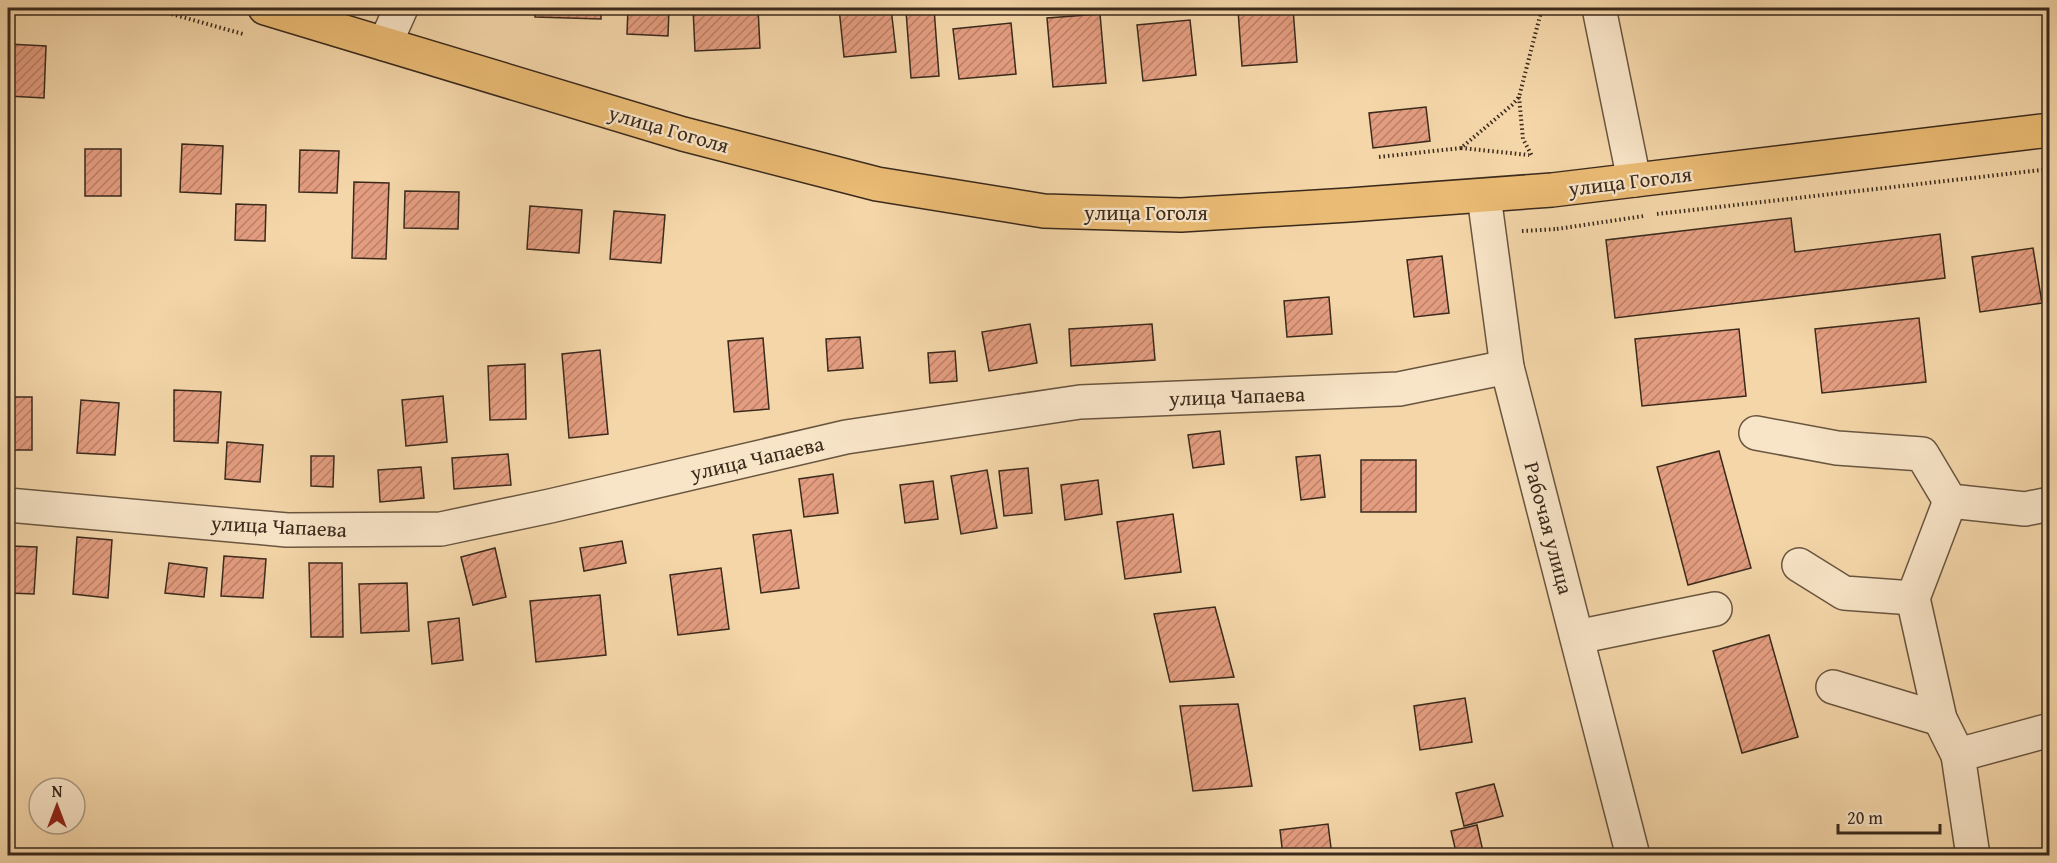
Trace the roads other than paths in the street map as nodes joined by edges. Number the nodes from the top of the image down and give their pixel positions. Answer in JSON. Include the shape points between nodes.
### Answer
{"nodes":[{"id":1,"x":265,"y":8,"type":"edge"},
{"id":2,"x":401,"y":8,"type":"edge"},
{"id":3,"x":1599,"y":8,"type":"edge"},
{"id":4,"x":385,"y":44,"type":"junction"},
{"id":5,"x":2049,"y":130,"type":"edge"},
{"id":6,"x":1634,"y":180,"type":"junction"},
{"id":7,"x":1484,"y":196,"type":"junction"},
{"id":8,"x":1507,"y":367,"type":"junction"},
{"id":9,"x":1756,"y":433,"type":"dead end"},
{"id":10,"x":1950,"y":501,"type":"junction"},
{"id":11,"x":2049,"y":504,"type":"edge"},
{"id":12,"x":8,"y":505,"type":"edge"},
{"id":13,"x":1799,"y":565,"type":"dead end"},
{"id":14,"x":1913,"y":598,"type":"junction"},
{"id":15,"x":1715,"y":609,"type":"dead end"},
{"id":16,"x":1577,"y":637,"type":"junction"},
{"id":17,"x":1833,"y":687,"type":"dead end"},
{"id":18,"x":1940,"y":719,"type":"junction"},
{"id":19,"x":2049,"y":730,"type":"edge"},
{"id":20,"x":1958,"y":755,"type":"junction"},
{"id":21,"x":1633,"y":855,"type":"edge"},
{"id":22,"x":1973,"y":855,"type":"edge"}],
"edges":[{"from":1,"to":4,"type":"main road","name":"улица Гоголя"},
{"from":2,"to":4,"type":"street"},
{"from":3,"to":6,"type":"street"},
{"from":4,"to":7,"type":"main road","name":"улица Гоголя","via":[[717,143],[877,184],[1044,211],[1181,215]]},
{"from":5,"to":6,"type":"main road","name":"улица Гоголя"},
{"from":6,"to":7,"type":"main road","name":"улица Гоголя"},
{"from":7,"to":8,"type":"street","name":"Рабочая улица"},
{"from":8,"to":12,"type":"street","name":"улица Чапаева","via":[[1399,389],[1080,402],[846,437],[441,529],[287,530]]},
{"from":8,"to":16,"type":"street","name":"Рабочая улица"},
{"from":9,"to":10,"type":"street","via":[[1837,448],[1922,454]]},
{"from":10,"to":11,"type":"street","via":[[2025,509]]},
{"from":10,"to":14,"type":"street"},
{"from":13,"to":14,"type":"street","via":[[1844,593]]},
{"from":14,"to":18,"type":"street"},
{"from":15,"to":16,"type":"street"},
{"from":16,"to":21,"type":"street","name":"Рабочая улица"},
{"from":17,"to":18,"type":"street"},
{"from":18,"to":20,"type":"street"},
{"from":19,"to":20,"type":"street"},
{"from":20,"to":22,"type":"street"}]}
